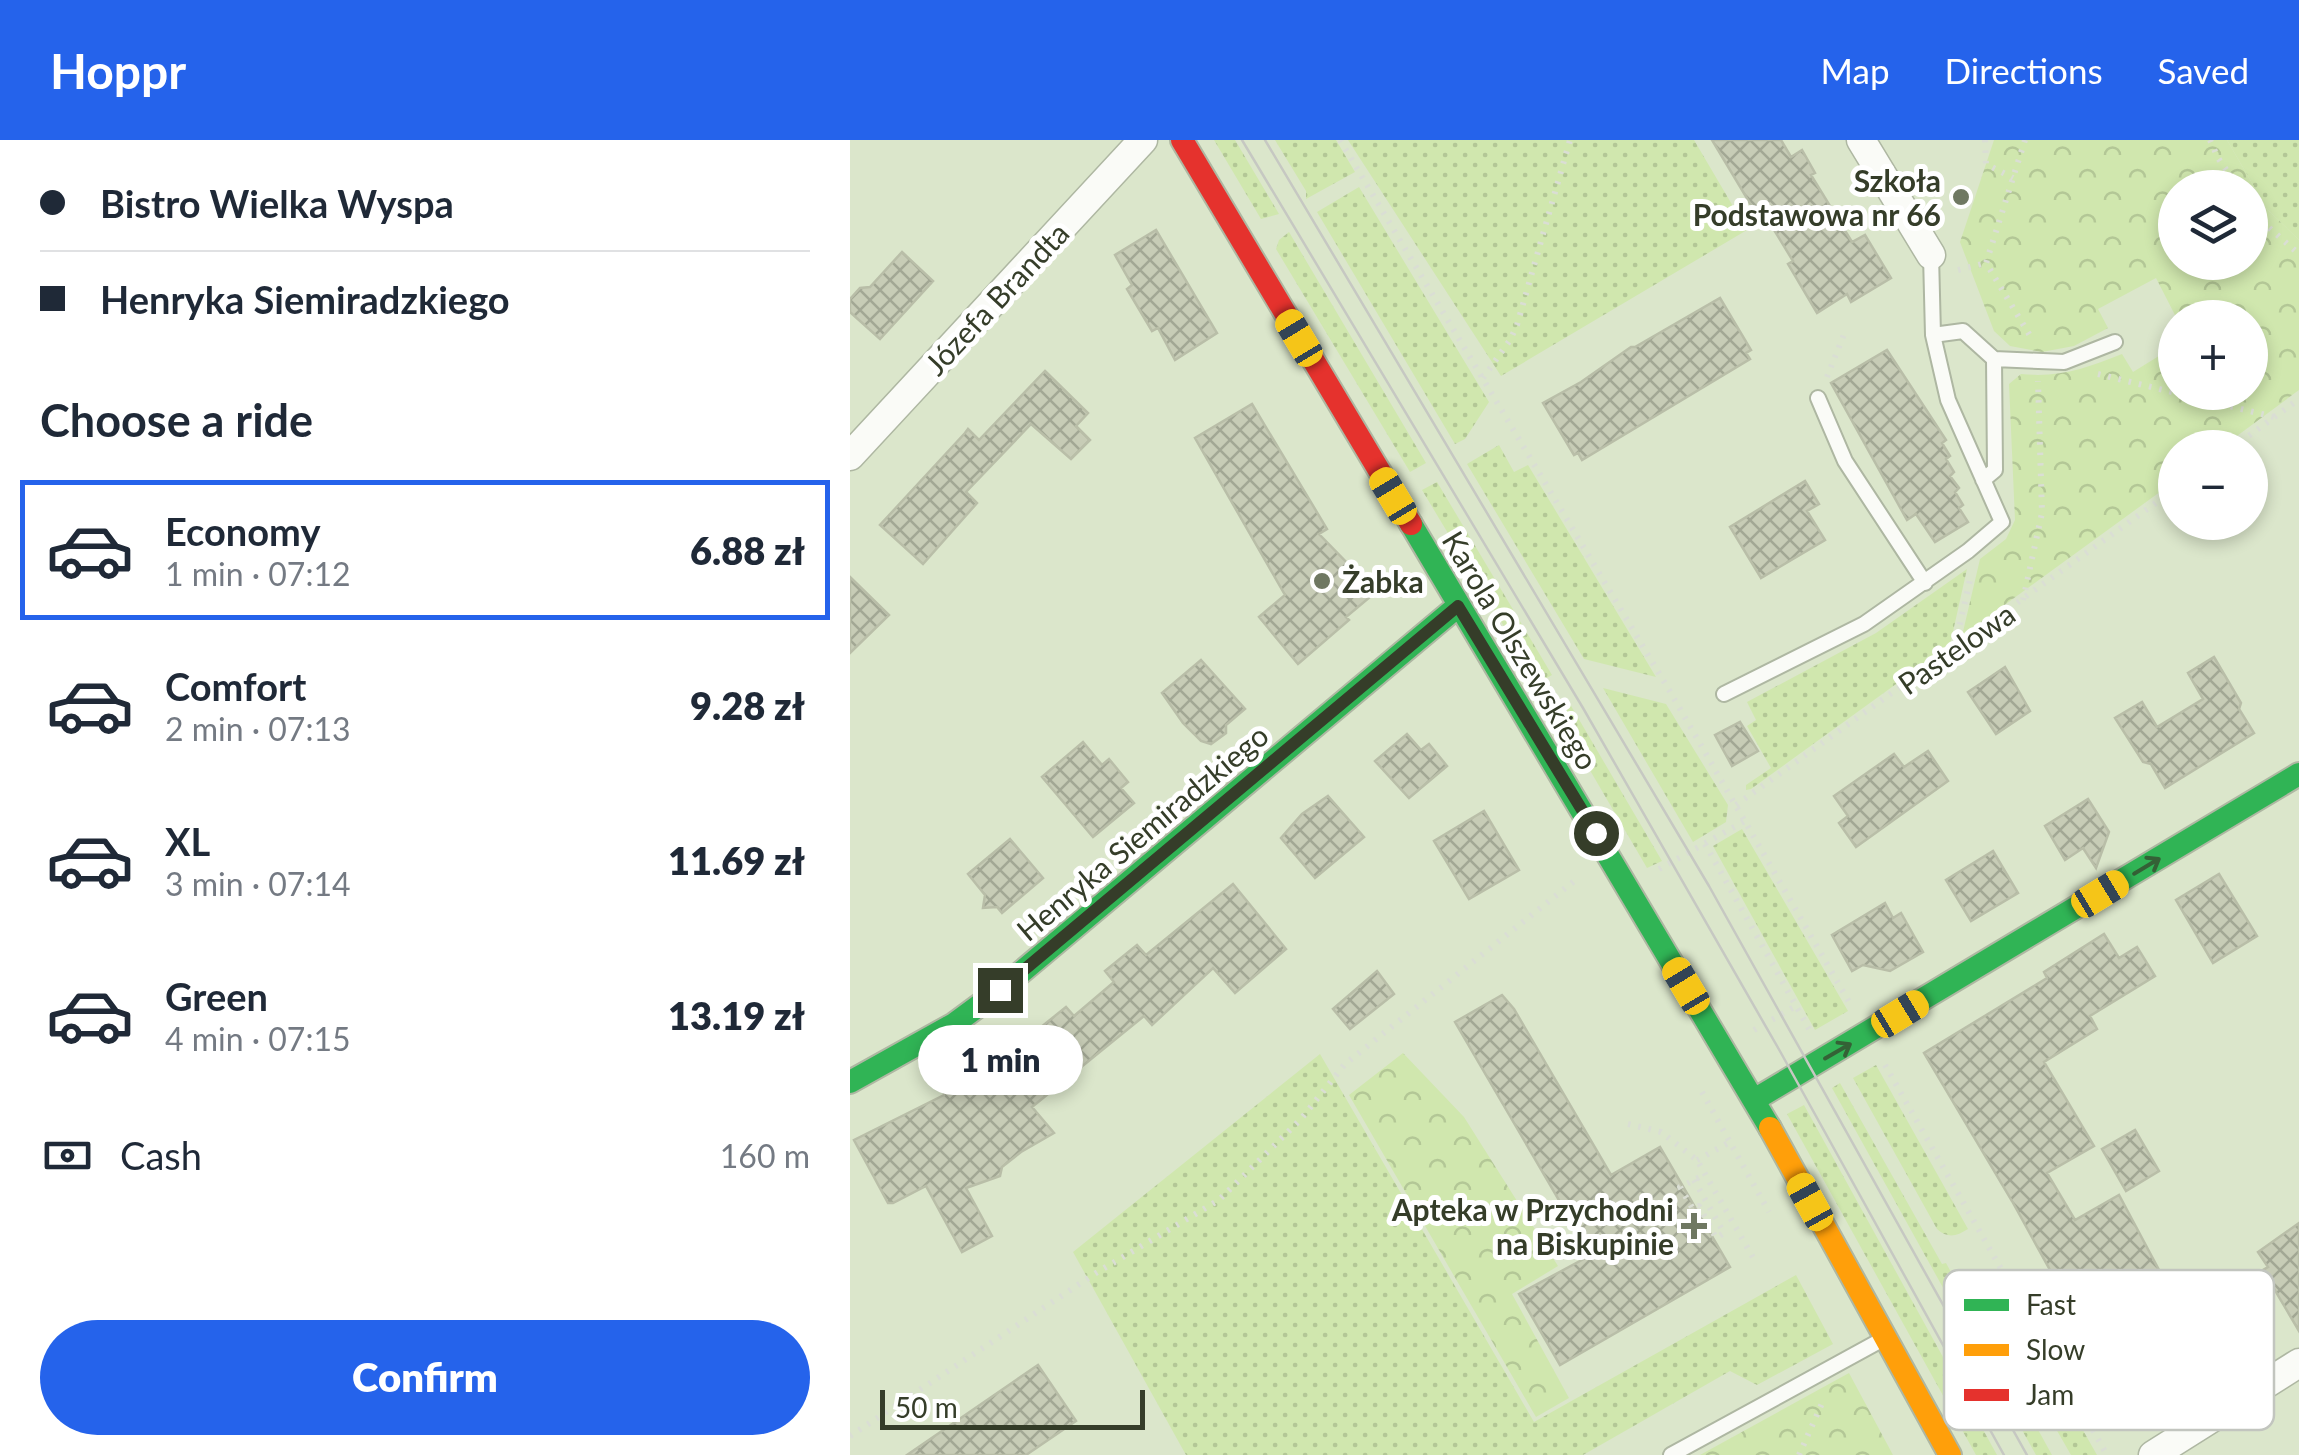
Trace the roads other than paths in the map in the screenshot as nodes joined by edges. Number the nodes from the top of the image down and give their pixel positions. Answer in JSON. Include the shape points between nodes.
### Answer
{"nodes":[{"id":1,"x":1143,"y":140,"type":"edge"},
{"id":2,"x":1182,"y":140,"type":"edge"},
{"id":3,"x":1861,"y":140,"type":"edge"},
{"id":4,"x":1931,"y":255,"type":"joint"},
{"id":5,"x":1934,"y":335,"type":"junction"},
{"id":6,"x":2115,"y":342,"type":"dead end"},
{"id":7,"x":1994,"y":359,"type":"junction"},
{"id":8,"x":1818,"y":398,"type":"road end"},
{"id":9,"x":850,"y":456,"type":"edge"},
{"id":10,"x":1983,"y":480,"type":"junction"},
{"id":11,"x":1925,"y":583,"type":"junction"},
{"id":12,"x":1458,"y":606,"type":"junction"},
{"id":13,"x":1724,"y":694,"type":"dead end"},
{"id":14,"x":2299,"y":774,"type":"edge"},
{"id":15,"x":850,"y":1082,"type":"edge"},
{"id":16,"x":1754,"y":1100,"type":"junction"},
{"id":17,"x":1885,"y":1338,"type":"junction"},
{"id":18,"x":2299,"y":1362,"type":"edge"},
{"id":19,"x":2274,"y":1378,"type":"edge"},
{"id":20,"x":2192,"y":1430,"type":"edge"},
{"id":21,"x":1671,"y":1455,"type":"edge"},
{"id":22,"x":1950,"y":1455,"type":"edge"},
{"id":23,"x":2153,"y":1455,"type":"edge"}],
"edges":[{"from":1,"to":9,"type":"street","name":"Józefa Brandta"},
{"from":2,"to":12,"type":"street","name":"Karola Olszewskiego"},
{"from":3,"to":4,"type":"street"},
{"from":4,"to":5,"type":"lane"},
{"from":5,"to":7,"type":"lane","via":[[1963,331]]},
{"from":5,"to":10,"type":"lane","via":[[1948,400]]},
{"from":6,"to":7,"type":"lane","via":[[2064,362]]},
{"from":7,"to":10,"type":"lane","via":[[1995,470]]},
{"from":8,"to":11,"type":"lane","via":[[1845,461]]},
{"from":10,"to":11,"type":"lane","via":[[2002,522]]},
{"from":11,"to":13,"type":"lane","via":[[1864,624]]},
{"from":12,"to":15,"type":"street","name":"Henryka Siemiradzkiego","via":[[1000,990]]},
{"from":12,"to":16,"type":"street","name":"Karola Olszewskiego"},
{"from":16,"to":14,"type":"street","one_way":true},
{"from":16,"to":17,"type":"street","name":"Karola Olszewskiego"},
{"from":17,"to":21,"type":"lane"},
{"from":17,"to":22,"type":"street","name":"Karola Olszewskiego"},
{"from":18,"to":19,"type":"street"},
{"from":20,"to":23,"type":"street"}]}
